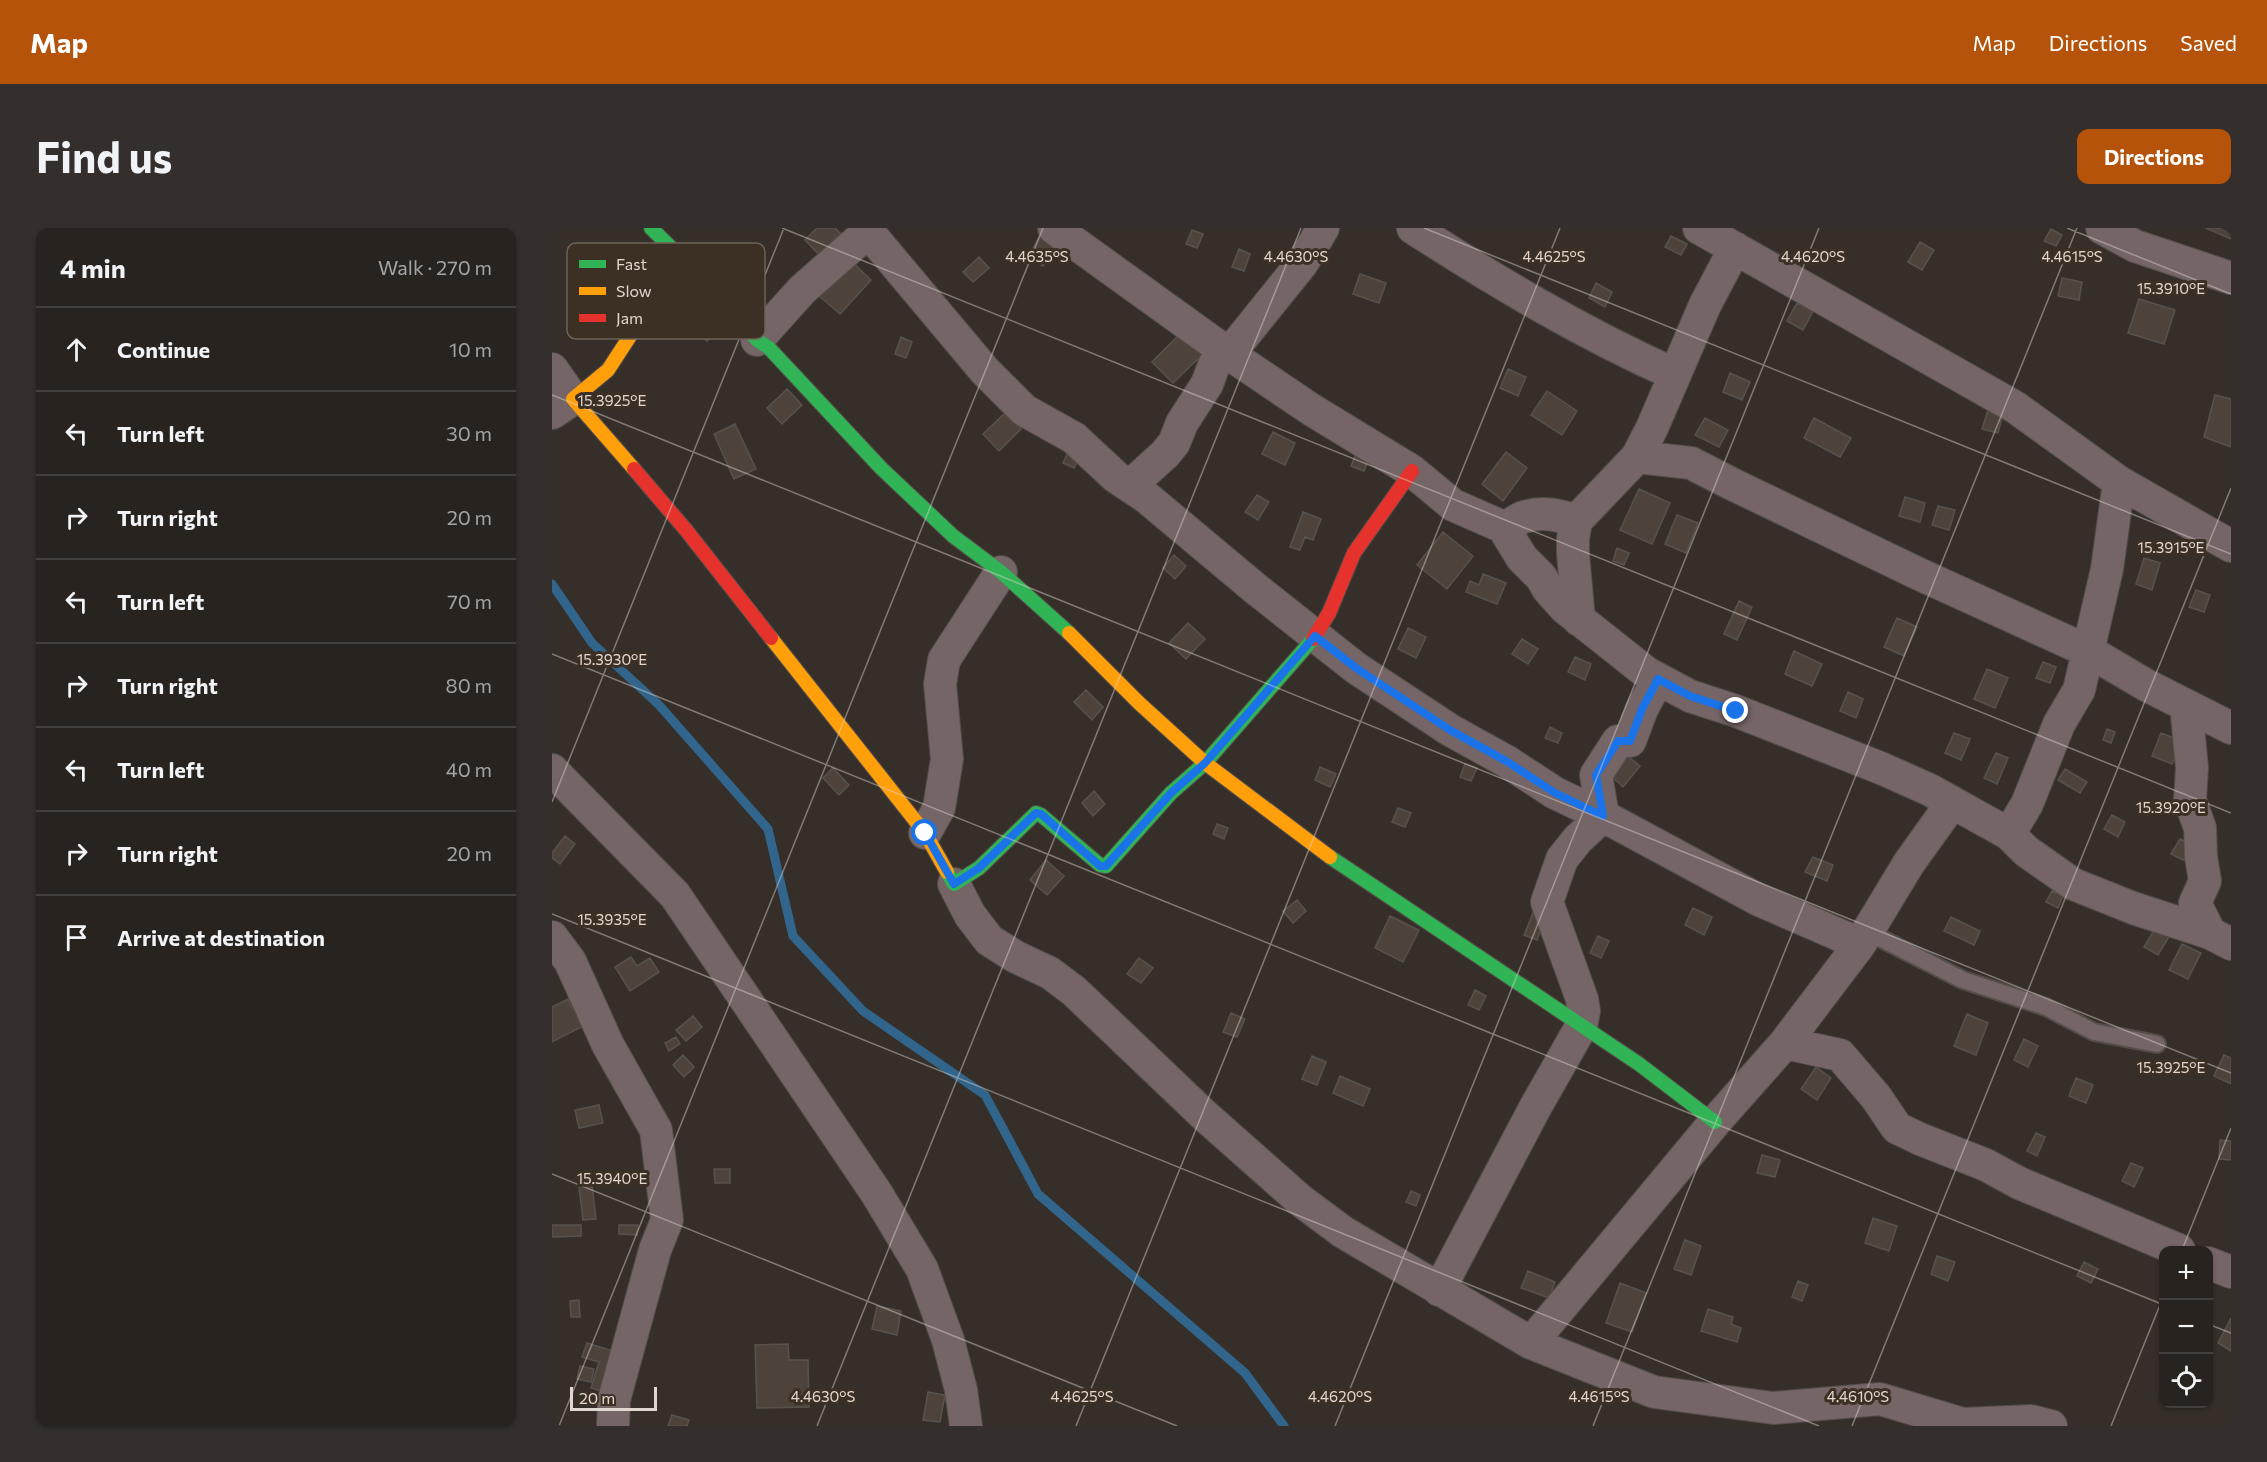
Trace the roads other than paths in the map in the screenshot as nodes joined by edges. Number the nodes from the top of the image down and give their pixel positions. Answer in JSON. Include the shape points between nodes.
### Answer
{"nodes":[{"id":1,"x":651,"y":228,"type":"edge"},
{"id":2,"x":1054,"y":228,"type":"edge"},
{"id":3,"x":1323,"y":228,"type":"edge"},
{"id":4,"x":1413,"y":228,"type":"edge"},
{"id":5,"x":1698,"y":228,"type":"edge"},
{"id":6,"x":2102,"y":228,"type":"edge"},
{"id":7,"x":866,"y":230,"type":"edge"},
{"id":8,"x":2138,"y":237,"type":"edge"},
{"id":9,"x":667,"y":243,"type":"edge"},
{"id":10,"x":1735,"y":248,"type":"junction"},
{"id":11,"x":2231,"y":278,"type":"edge"},
{"id":12,"x":765,"y":332,"type":"edge"},
{"id":13,"x":628,"y":339,"type":"edge"},
{"id":14,"x":758,"y":340,"type":"edge"},
{"id":15,"x":1229,"y":354,"type":"junction"},
{"id":16,"x":552,"y":369,"type":"edge"},
{"id":17,"x":1674,"y":374,"type":"junction"},
{"id":18,"x":563,"y":406,"type":"edge"},
{"id":19,"x":1637,"y":457,"type":"junction"},
{"id":20,"x":1412,"y":471,"type":"junction"},
{"id":21,"x":2120,"y":482,"type":"junction"},
{"id":22,"x":1131,"y":485,"type":"junction"},
{"id":23,"x":1576,"y":522,"type":"junction"},
{"id":24,"x":1503,"y":527,"type":"junction"},
{"id":25,"x":2229,"y":539,"type":"edge"},
{"id":26,"x":1001,"y":572,"type":"junction"},
{"id":27,"x":1579,"y":620,"type":"junction"},
{"id":28,"x":1315,"y":636,"type":"junction"},
{"id":29,"x":2090,"y":652,"type":"junction"},
{"id":30,"x":1658,"y":679,"type":"junction"},
{"id":31,"x":2186,"y":705,"type":"junction"},
{"id":32,"x":2231,"y":728,"type":"edge"},
{"id":33,"x":1205,"y":763,"type":"junction"},
{"id":34,"x":552,"y":770,"type":"edge"},
{"id":35,"x":1952,"y":803,"type":"junction"},
{"id":36,"x":1603,"y":816,"type":"junction"},
{"id":37,"x":925,"y":833,"type":"junction"},
{"id":38,"x":2009,"y":834,"type":"junction"},
{"id":39,"x":954,"y":884,"type":"junction"},
{"id":40,"x":552,"y":937,"type":"edge"},
{"id":41,"x":1864,"y":938,"type":"junction"},
{"id":42,"x":2221,"y":939,"type":"edge"},
{"id":43,"x":1581,"y":1027,"type":"junction"},
{"id":44,"x":1785,"y":1043,"type":"junction"},
{"id":45,"x":2157,"y":1044,"type":"dead end"},
{"id":46,"x":1715,"y":1122,"type":"junction"},
{"id":47,"x":2166,"y":1246,"type":"edge"},
{"id":48,"x":2213,"y":1265,"type":"edge"},
{"id":49,"x":2231,"y":1272,"type":"edge"},
{"id":50,"x":1439,"y":1290,"type":"junction"},
{"id":51,"x":1531,"y":1343,"type":"junction"},
{"id":52,"x":613,"y":1426,"type":"edge"},
{"id":53,"x":966,"y":1426,"type":"edge"},
{"id":54,"x":2051,"y":1426,"type":"edge"}],
"edges":[{"from":1,"to":9,"type":"street"},
{"from":2,"to":15,"type":"street"},
{"from":3,"to":15,"type":"street","via":[[1303,262]]},
{"from":4,"to":17,"type":"street","via":[[1556,316]]},
{"from":5,"to":10,"type":"street"},
{"from":6,"to":8,"type":"street"},
{"from":7,"to":12,"type":"street","via":[[802,290]]},
{"from":7,"to":22,"type":"street","via":[[985,371],[1023,410],[1074,438],[1116,477]]},
{"from":8,"to":11,"type":"street"},
{"from":10,"to":17,"type":"street"},
{"from":10,"to":21,"type":"street","via":[[2015,407]]},
{"from":13,"to":18,"type":"street","via":[[608,370]]},
{"from":14,"to":26,"type":"street","via":[[880,468],[953,536]]},
{"from":15,"to":20,"type":"street"},
{"from":15,"to":22,"type":"street","via":[[1214,365],[1174,443]]},
{"from":16,"to":18,"type":"street"},
{"from":17,"to":19,"type":"street"},
{"from":18,"to":37,"type":"street","via":[[686,530]]},
{"from":19,"to":23,"type":"street"},
{"from":19,"to":29,"type":"street","via":[[1690,463],[1705,469]]},
{"from":20,"to":24,"type":"street","via":[[1453,505]]},
{"from":20,"to":28,"type":"street","via":[[1354,553]]},
{"from":21,"to":25,"type":"street"},
{"from":21,"to":29,"type":"street"},
{"from":22,"to":28,"type":"street"},
{"from":23,"to":24,"type":"street","via":[[1558,514],[1540,514],[1522,517]]},
{"from":23,"to":27,"type":"street","via":[[1573,554]]},
{"from":24,"to":27,"type":"street","via":[[1548,590]]},
{"from":26,"to":33,"type":"street"},
{"from":26,"to":37,"type":"street","via":[[944,660],[940,684],[947,759],[939,808]]},
{"from":27,"to":30,"type":"street"},
{"from":28,"to":33,"type":"street"},
{"from":28,"to":36,"type":"street","via":[[1450,730],[1555,793]]},
{"from":29,"to":31,"type":"street"},
{"from":29,"to":38,"type":"street","via":[[2079,690],[2059,724],[2027,804]]},
{"from":30,"to":35,"type":"street","via":[[1690,696],[1883,769]]},
{"from":30,"to":36,"type":"street","via":[[1630,741],[1618,741],[1596,775]]},
{"from":31,"to":32,"type":"street"},
{"from":31,"to":42,"type":"street","via":[[2192,768],[2190,800],[2200,828],[2205,881],[2195,903]]},
{"from":33,"to":39,"type":"street","via":[[1171,793],[1106,866],[1100,866],[1036,813],[979,868]]},
{"from":33,"to":43,"type":"street","via":[[1312,844]]},
{"from":34,"to":53,"type":"street","via":[[675,895],[877,1194],[926,1278],[948,1340]]},
{"from":35,"to":38,"type":"street"},
{"from":35,"to":41,"type":"street","via":[[1909,863]]},
{"from":36,"to":41,"type":"street","via":[[1759,900]]},
{"from":36,"to":43,"type":"street","via":[[1562,858],[1547,902],[1582,999]]},
{"from":37,"to":39,"type":"street"},
{"from":38,"to":42,"type":"street","via":[[2073,884]]},
{"from":39,"to":50,"type":"street","via":[[989,940],[1050,973],[1074,992],[1300,1200],[1342,1232]]},
{"from":40,"to":52,"type":"street","via":[[570,961],[608,1044],[656,1130],[659,1152],[667,1220],[614,1400]]},
{"from":41,"to":44,"type":"street"},
{"from":41,"to":45,"type":"lane","via":[[1963,980],[2046,1007],[2094,1032]]},
{"from":43,"to":46,"type":"street"},
{"from":43,"to":50,"type":"street"},
{"from":44,"to":46,"type":"street"},
{"from":44,"to":47,"type":"street","via":[[1840,1055],[1897,1128]]},
{"from":46,"to":51,"type":"street"},
{"from":48,"to":49,"type":"street"},
{"from":50,"to":51,"type":"street"},
{"from":51,"to":54,"type":"street","via":[[1654,1392],[1773,1408],[1880,1399],[1963,1424],[2031,1421]]}]}
